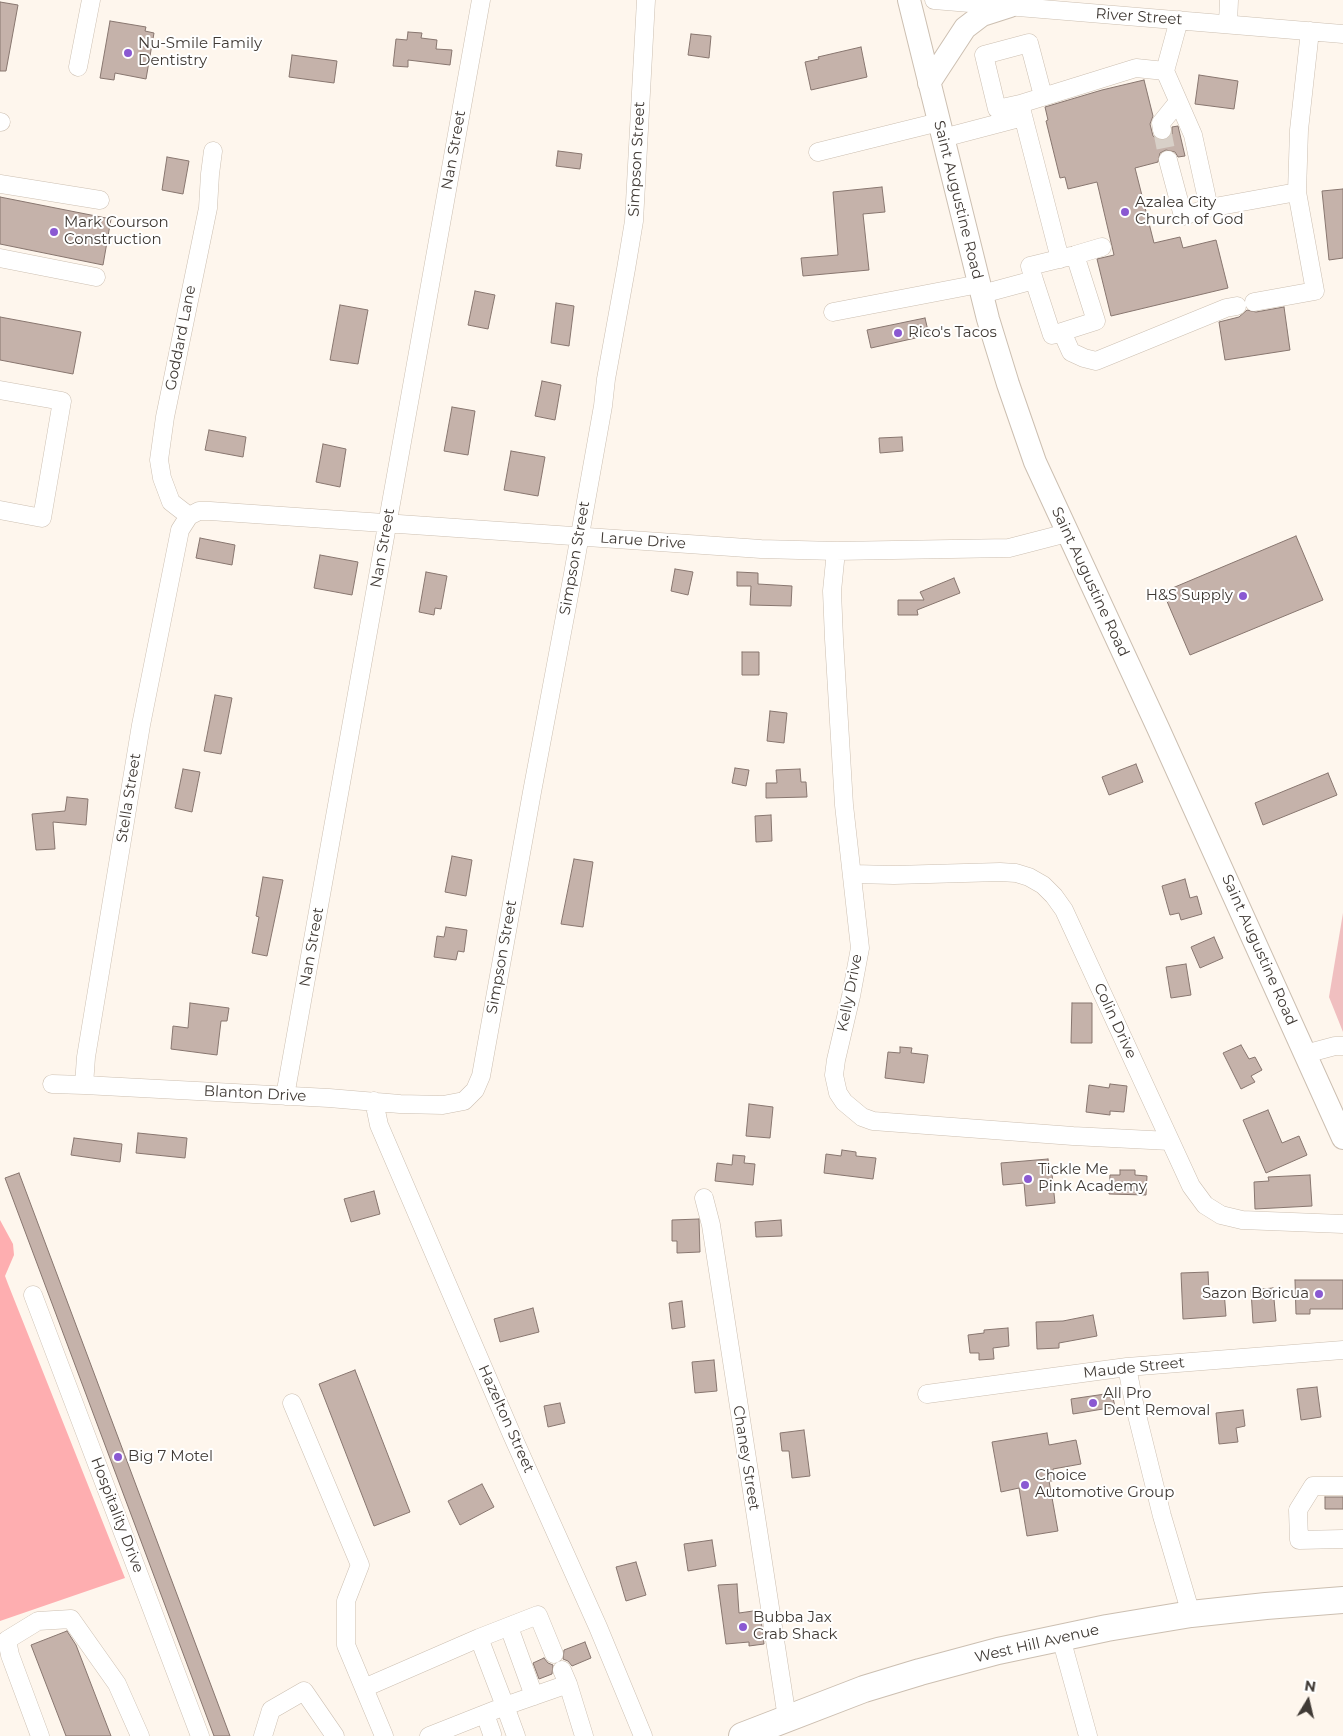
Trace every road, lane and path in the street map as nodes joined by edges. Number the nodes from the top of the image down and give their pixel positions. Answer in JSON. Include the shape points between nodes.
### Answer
{"nodes":[{"id":1,"x":90,"y":0,"type":"edge"},
{"id":2,"x":481,"y":0,"type":"edge"},
{"id":3,"x":646,"y":0,"type":"edge"},
{"id":4,"x":910,"y":0,"type":"edge"},
{"id":5,"x":934,"y":0,"type":"edge"},
{"id":6,"x":1229,"y":0,"type":"edge"},
{"id":7,"x":1010,"y":6,"type":"junction"},
{"id":8,"x":1179,"y":20,"type":"junction"},
{"id":9,"x":1228,"y":23,"type":"junction"},
{"id":10,"x":1310,"y":31,"type":"junction"},
{"id":11,"x":1343,"y":34,"type":"edge"},
{"id":12,"x":78,"y":68,"type":"dead end"},
{"id":13,"x":1165,"y":71,"type":"junction"},
{"id":14,"x":930,"y":84,"type":"junction"},
{"id":15,"x":1042,"y":96,"type":"junction"},
{"id":16,"x":1178,"y":102,"type":"junction"},
{"id":17,"x":1021,"y":110,"type":"junction"},
{"id":18,"x":941,"y":130,"type":"junction"},
{"id":19,"x":1162,"y":130,"type":"tunnel mouth"},
{"id":20,"x":213,"y":151,"type":"dead end"},
{"id":21,"x":818,"y":152,"type":"dead end"},
{"id":22,"x":1168,"y":160,"type":"tunnel mouth"},
{"id":23,"x":0,"y":184,"type":"edge"},
{"id":24,"x":1297,"y":192,"type":"junction"},
{"id":25,"x":100,"y":200,"type":"dead end"},
{"id":26,"x":1209,"y":208,"type":"junction"},
{"id":27,"x":1102,"y":247,"type":"dead end"},
{"id":28,"x":1068,"y":257,"type":"junction"},
{"id":29,"x":0,"y":258,"type":"edge"},
{"id":30,"x":96,"y":277,"type":"dead end"},
{"id":31,"x":1034,"y":280,"type":"junction"},
{"id":32,"x":981,"y":289,"type":"junction"},
{"id":33,"x":834,"y":312,"type":"dead end"},
{"id":34,"x":1062,"y":332,"type":"junction"},
{"id":35,"x":0,"y":390,"type":"edge"},
{"id":36,"x":0,"y":510,"type":"edge"},
{"id":37,"x":188,"y":516,"type":"junction"},
{"id":38,"x":387,"y":524,"type":"junction"},
{"id":39,"x":1067,"y":533,"type":"junction"},
{"id":40,"x":579,"y":537,"type":"junction"},
{"id":41,"x":836,"y":551,"type":"junction"},
{"id":42,"x":853,"y":874,"type":"junction"},
{"id":43,"x":1343,"y":1046,"type":"edge"},
{"id":44,"x":1306,"y":1054,"type":"junction"},
{"id":45,"x":52,"y":1084,"type":"dead end"},
{"id":46,"x":84,"y":1085,"type":"junction"},
{"id":47,"x":285,"y":1096,"type":"junction"},
{"id":48,"x":374,"y":1101,"type":"junction"},
{"id":49,"x":457,"y":1102,"type":"joint"},
{"id":50,"x":1343,"y":1138,"type":"edge"},
{"id":51,"x":1170,"y":1141,"type":"junction"},
{"id":52,"x":704,"y":1198,"type":"dead end"},
{"id":53,"x":1343,"y":1224,"type":"edge"},
{"id":54,"x":33,"y":1295,"type":"dead end"},
{"id":55,"x":1343,"y":1350,"type":"edge"},
{"id":56,"x":1127,"y":1367,"type":"junction"},
{"id":57,"x":927,"y":1394,"type":"dead end"},
{"id":58,"x":292,"y":1403,"type":"dead end"},
{"id":59,"x":1343,"y":1486,"type":"edge"},
{"id":60,"x":1343,"y":1539,"type":"edge"},
{"id":61,"x":1343,"y":1600,"type":"edge"},
{"id":62,"x":1191,"y":1614,"type":"junction"},
{"id":63,"x":508,"y":1627,"type":"junction"},
{"id":64,"x":479,"y":1638,"type":"junction"},
{"id":65,"x":1061,"y":1638,"type":"junction"},
{"id":66,"x":561,"y":1669,"type":"junction"},
{"id":67,"x":364,"y":1688,"type":"junction"},
{"id":68,"x":534,"y":1696,"type":"junction"},
{"id":69,"x":505,"y":1706,"type":"junction"},
{"id":70,"x":485,"y":1714,"type":"junction"},
{"id":71,"x":787,"y":1718,"type":"junction"},
{"id":72,"x":440,"y":1734,"type":"edge"},
{"id":73,"x":492,"y":1734,"type":"dead end"},
{"id":74,"x":40,"y":1736,"type":"edge"},
{"id":75,"x":140,"y":1736,"type":"edge"},
{"id":76,"x":200,"y":1736,"type":"edge"},
{"id":77,"x":263,"y":1736,"type":"edge"},
{"id":78,"x":335,"y":1736,"type":"edge"},
{"id":79,"x":384,"y":1736,"type":"edge"},
{"id":80,"x":516,"y":1736,"type":"edge"},
{"id":81,"x":584,"y":1736,"type":"edge"},
{"id":82,"x":643,"y":1736,"type":"edge"},
{"id":83,"x":742,"y":1736,"type":"edge"},
{"id":84,"x":1088,"y":1736,"type":"edge"}],
"edges":[{"from":1,"to":12,"type":"street"},
{"from":2,"to":38,"type":"street","name":"Nan Street"},
{"from":3,"to":40,"type":"street","name":"Simpson Street","via":[[634,221]]},
{"from":4,"to":14,"type":"main road","name":"Saint Augustine Road"},
{"from":5,"to":7,"type":"street","name":"River Street"},
{"from":6,"to":9,"type":"street"},
{"from":7,"to":8,"type":"street","name":"River Street"},
{"from":7,"to":14,"type":"main road","via":[[982,15],[965,28]]},
{"from":8,"to":9,"type":"street","name":"River Street"},
{"from":8,"to":13,"type":"street"},
{"from":9,"to":10,"type":"street","name":"River Street"},
{"from":10,"to":11,"type":"street","name":"River Street"},
{"from":10,"to":24,"type":"street","via":[[1299,130]]},
{"from":13,"to":15,"type":"street","via":[[1136,68]]},
{"from":13,"to":16,"type":"street"},
{"from":14,"to":18,"type":"main road","name":"Saint Augustine Road"},
{"from":15,"to":17,"type":"street"},
{"from":15,"to":17,"type":"street","via":[[1029,43],[984,55],[997,109]]},
{"from":16,"to":19,"type":"street","via":[[1162,123]]},
{"from":16,"to":26,"type":"street","via":[[1194,135]]},
{"from":17,"to":18,"type":"street"},
{"from":17,"to":28,"type":"street"},
{"from":18,"to":21,"type":"street"},
{"from":18,"to":32,"type":"main road","name":"Saint Augustine Road"},
{"from":20,"to":37,"type":"street","name":"Goddard Lane","via":[[208,208],[159,460],[171,502]]},
{"from":22,"to":26,"type":"street","via":[[1183,216]]},
{"from":23,"to":25,"type":"street"},
{"from":24,"to":26,"type":"street"},
{"from":24,"to":34,"type":"street","via":[[1315,291],[1226,308],[1096,361],[1071,352]]},
{"from":27,"to":28,"type":"street"},
{"from":28,"to":31,"type":"street","via":[[1030,266]]},
{"from":28,"to":34,"type":"street","via":[[1096,321]]},
{"from":29,"to":30,"type":"street"},
{"from":31,"to":32,"type":"street"},
{"from":31,"to":34,"type":"street","via":[[1052,335]]},
{"from":32,"to":33,"type":"street"},
{"from":32,"to":39,"type":"main road","name":"Saint Augustine Road","via":[[1008,384],[1035,462]]},
{"from":35,"to":36,"type":"street","via":[[62,401],[42,518]]},
{"from":37,"to":38,"type":"street","name":"Larue Drive","via":[[210,511]]},
{"from":37,"to":46,"type":"street","name":"Stella Street","via":[[180,530],[141,725],[86,1056]]},
{"from":38,"to":40,"type":"street","name":"Larue Drive"},
{"from":38,"to":47,"type":"street","name":"Nan Street"},
{"from":39,"to":41,"type":"street","name":"Larue Drive","via":[[1009,548]]},
{"from":39,"to":44,"type":"main road","name":"Saint Augustine Road"},
{"from":40,"to":41,"type":"street","name":"Larue Drive"},
{"from":40,"to":49,"type":"street","name":"Simpson Street","via":[[481,1076],[475,1090],[464,1101]]},
{"from":41,"to":42,"type":"street","name":"Kelly Drive","via":[[832,591],[834,639],[844,805]]},
{"from":42,"to":51,"type":"street","name":"Colin Drive","via":[[1000,872],[1030,877],[1043,885],[1064,910]]},
{"from":42,"to":51,"type":"street","name":"Kelly Drive","via":[[860,948],[834,1075],[841,1098],[862,1117],[883,1122]]},
{"from":43,"to":44,"type":"street"},
{"from":44,"to":50,"type":"main road","name":"Saint Augustine Road"},
{"from":45,"to":46,"type":"street","name":"Blanton Drive"},
{"from":46,"to":47,"type":"street","name":"Blanton Drive"},
{"from":47,"to":48,"type":"street","name":"Blanton Drive"},
{"from":48,"to":49,"type":"street","name":"Blanton Drive","via":[[444,1105]]},
{"from":48,"to":82,"type":"street","name":"Hazelton Street","via":[[379,1125]]},
{"from":51,"to":53,"type":"street","name":"Colin Drive","via":[[1191,1186],[1205,1205],[1221,1215],[1242,1220]]},
{"from":52,"to":71,"type":"street","name":"Chaney Street","via":[[711,1225]]},
{"from":54,"to":76,"type":"street","name":"Hospitality Drive"},
{"from":55,"to":56,"type":"street","name":"Maude Street"},
{"from":56,"to":57,"type":"street","name":"Maude Street"},
{"from":56,"to":62,"type":"street","via":[[1162,1516]]},
{"from":58,"to":67,"type":"street","via":[[360,1565],[346,1601],[346,1645]]},
{"from":59,"to":60,"type":"street","via":[[1313,1486],[1298,1510],[1299,1540]]},
{"from":61,"to":62,"type":"highway","name":"West Hill Avenue"},
{"from":62,"to":65,"type":"highway","name":"West Hill Avenue"},
{"from":63,"to":64,"type":"street"},
{"from":63,"to":66,"type":"street","via":[[538,1615]]},
{"from":63,"to":68,"type":"street"},
{"from":64,"to":67,"type":"street"},
{"from":64,"to":69,"type":"street"},
{"from":65,"to":71,"type":"highway","name":"West Hill Avenue","via":[[920,1672]]},
{"from":65,"to":84,"type":"street"},
{"from":66,"to":68,"type":"street"},
{"from":66,"to":81,"type":"street"},
{"from":67,"to":79,"type":"street"},
{"from":68,"to":69,"type":"street"},
{"from":69,"to":70,"type":"street"},
{"from":69,"to":80,"type":"street"},
{"from":70,"to":72,"type":"street"},
{"from":70,"to":73,"type":"street"},
{"from":71,"to":83,"type":"highway","name":"West Hill Avenue"},
{"from":74,"to":75,"type":"street","via":[[6,1640],[38,1620],[71,1619],[117,1684]]},
{"from":77,"to":78,"type":"street","via":[[271,1710],[304,1691]]}]}
